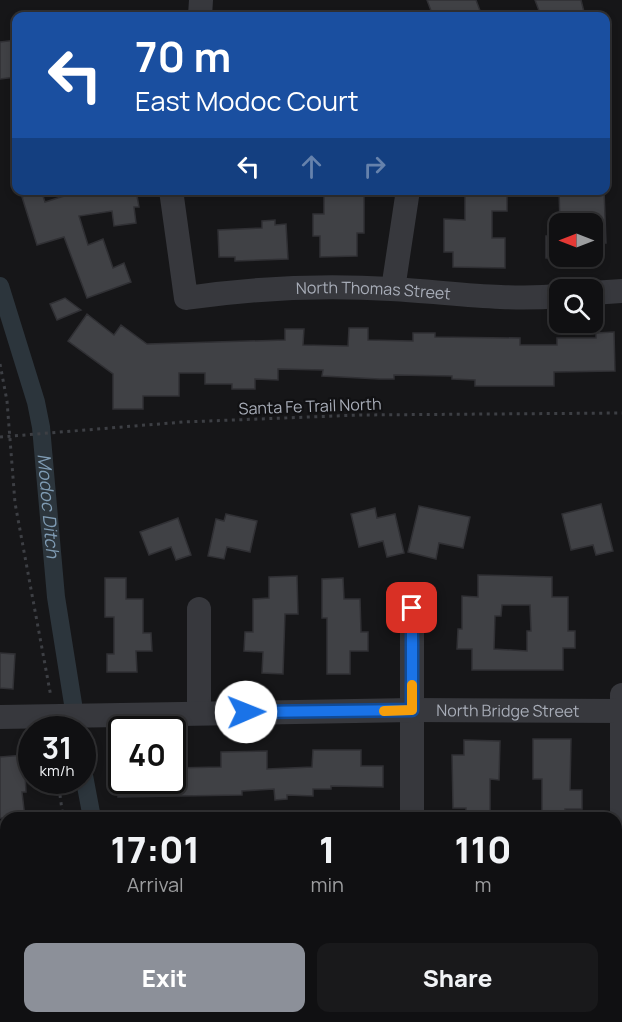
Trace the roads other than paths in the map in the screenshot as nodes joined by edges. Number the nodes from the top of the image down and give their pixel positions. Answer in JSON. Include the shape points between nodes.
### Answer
{"nodes":[{"id":1,"x":172,"y":195,"type":"edge"},
{"id":2,"x":407,"y":195,"type":"edge"},
{"id":3,"x":393,"y":289,"type":"junction"},
{"id":4,"x":622,"y":291,"type":"edge"},
{"id":5,"x":603,"y":292,"type":"edge"},
{"id":6,"x":549,"y":296,"type":"edge"},
{"id":7,"x":412,"y":608,"type":"dead end"},
{"id":8,"x":199,"y":609,"type":"dead end"},
{"id":9,"x":622,"y":695,"type":"edge"},
{"id":10,"x":412,"y":710,"type":"junction"},
{"id":11,"x":622,"y":711,"type":"edge"},
{"id":12,"x":199,"y":713,"type":"junction"},
{"id":13,"x":0,"y":717,"type":"edge"},
{"id":14,"x":412,"y":812,"type":"edge"},
{"id":15,"x":622,"y":894,"type":"edge"}],
"edges":[{"from":1,"to":3,"type":"street","name":"North Thomas Street","via":[[186,298],[260,289]]},
{"from":2,"to":3,"type":"street"},
{"from":3,"to":6,"type":"street","name":"North Thomas Street","via":[[476,298]]},
{"from":4,"to":5,"type":"street"},
{"from":7,"to":10,"type":"street"},
{"from":8,"to":12,"type":"street"},
{"from":9,"to":11,"type":"street"},
{"from":10,"to":11,"type":"street","name":"North Bridge Street"},
{"from":10,"to":12,"type":"street","name":"North Bridge Street"},
{"from":10,"to":14,"type":"street"},
{"from":11,"to":15,"type":"street"},
{"from":12,"to":13,"type":"street","name":"North Bridge Street","via":[[103,714],[51,706]]}]}
